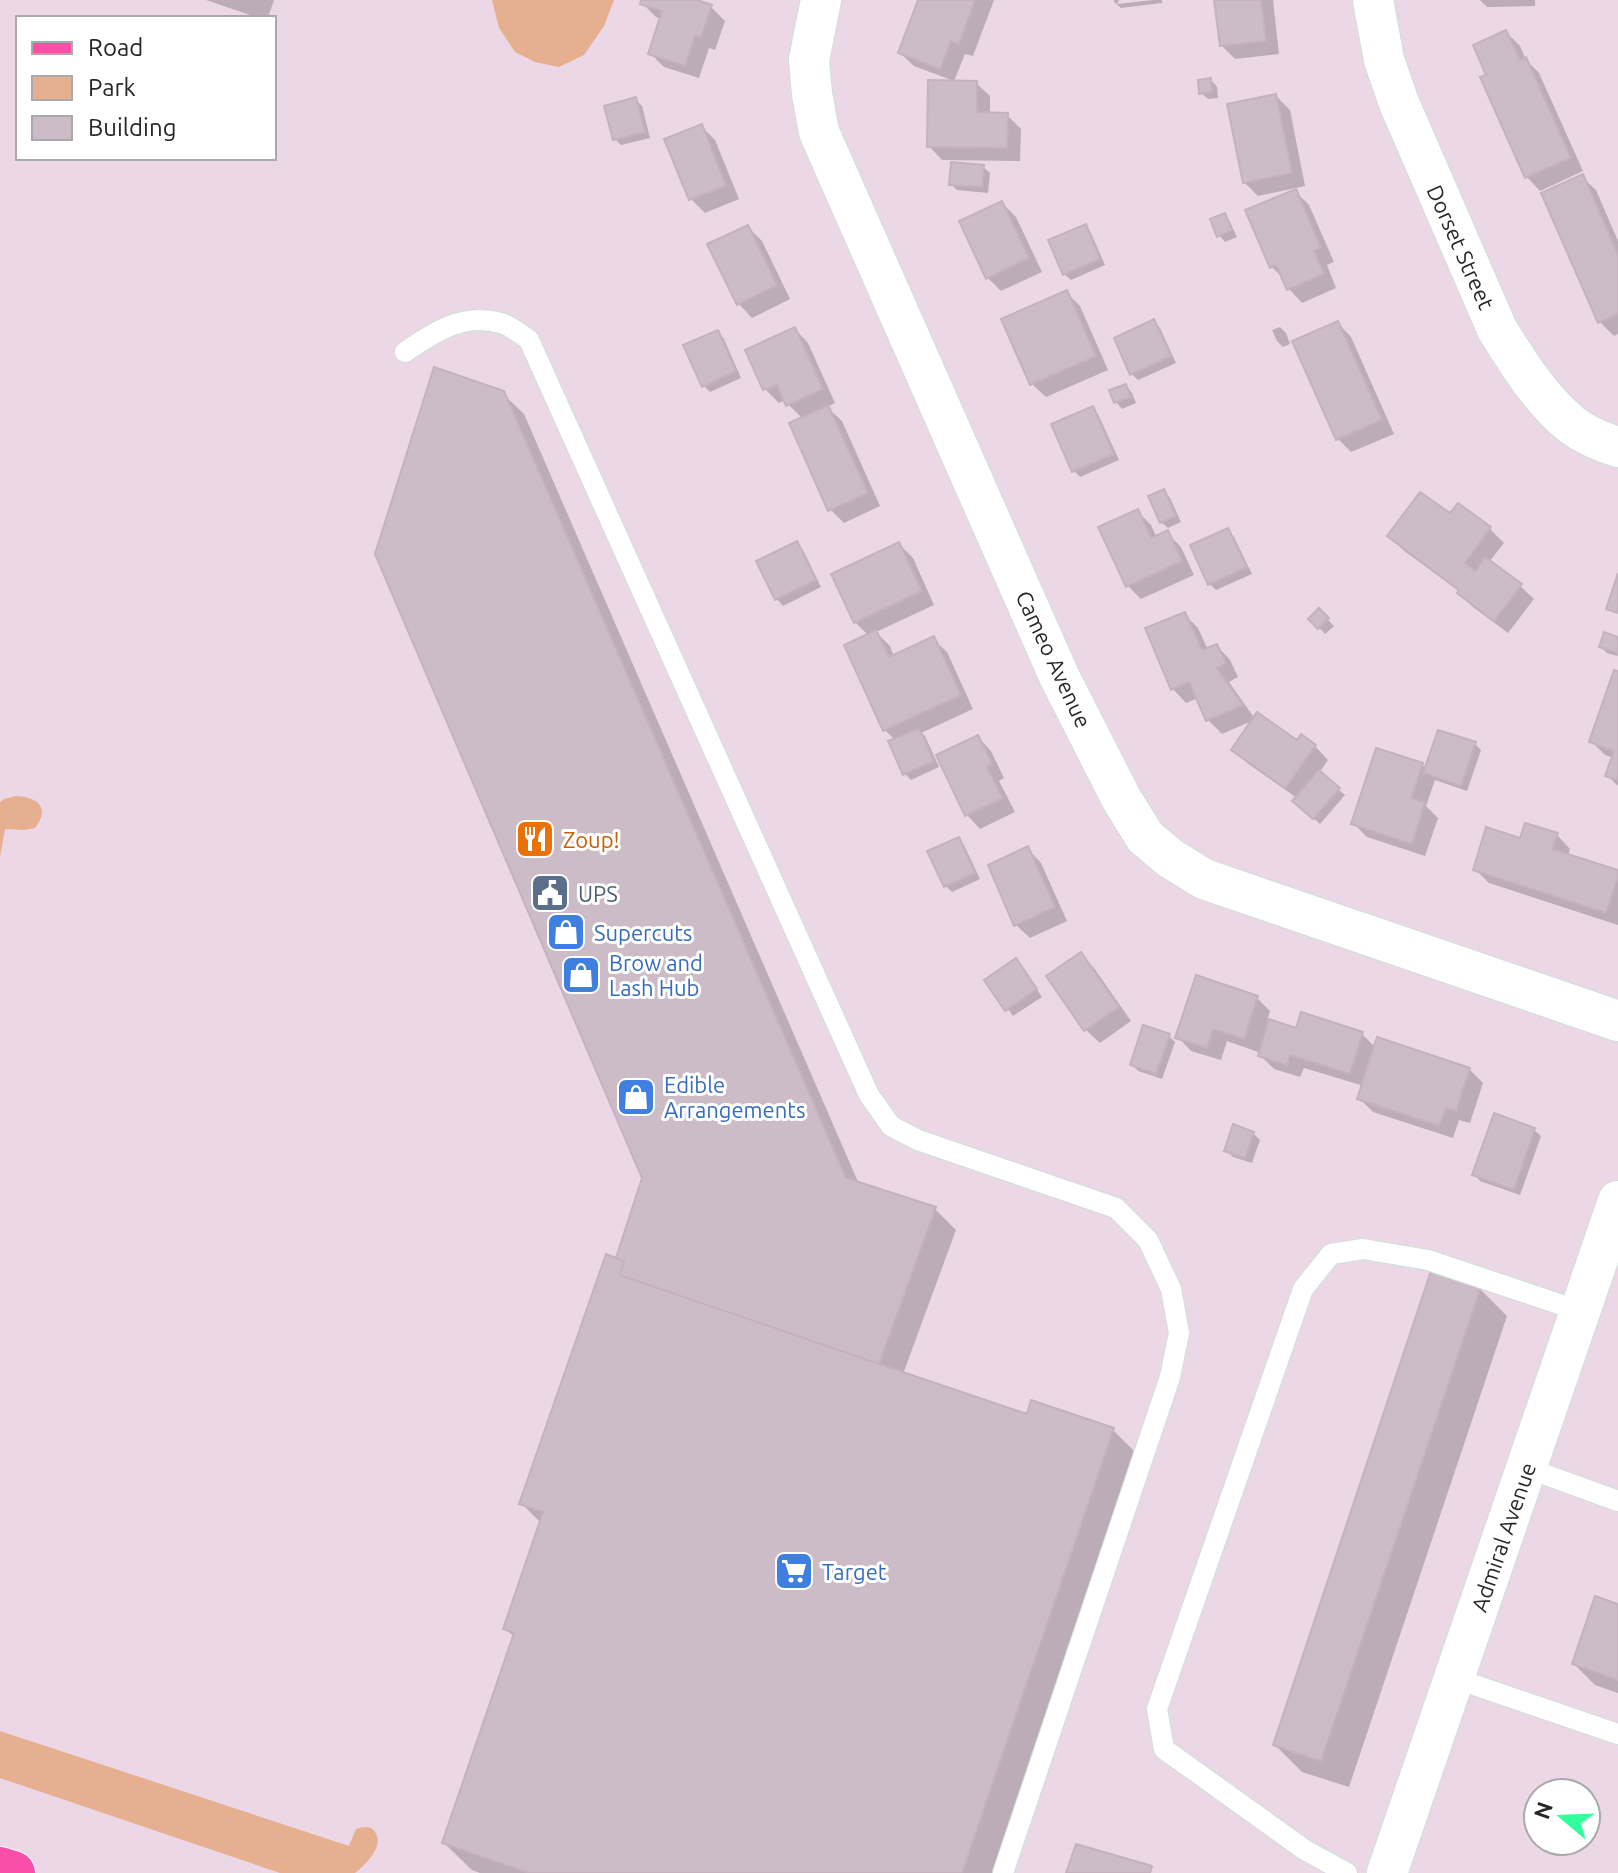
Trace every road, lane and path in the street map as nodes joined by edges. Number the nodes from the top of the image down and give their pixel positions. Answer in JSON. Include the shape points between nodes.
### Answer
{"nodes":[{"id":1,"x":821,"y":0,"type":"edge"},
{"id":2,"x":1373,"y":0,"type":"edge"},
{"id":3,"x":405,"y":352,"type":"dead end"},
{"id":4,"x":1618,"y":447,"type":"edge"},
{"id":5,"x":1618,"y":1021,"type":"edge"},
{"id":6,"x":1618,"y":1201,"type":"edge"},
{"id":7,"x":1609,"y":1255,"type":"edge"},
{"id":8,"x":1580,"y":1311,"type":"junction"},
{"id":9,"x":1527,"y":1468,"type":"junction"},
{"id":10,"x":1618,"y":1501,"type":"edge"},
{"id":11,"x":1454,"y":1678,"type":"junction"},
{"id":12,"x":1618,"y":1734,"type":"edge"},
{"id":13,"x":0,"y":1869,"type":"edge"},
{"id":14,"x":13,"y":1873,"type":"edge"},
{"id":15,"x":1003,"y":1873,"type":"edge"},
{"id":16,"x":1347,"y":1873,"type":"edge"},
{"id":17,"x":1387,"y":1873,"type":"edge"}],
"edges":[{"from":1,"to":5,"type":"street","name":"Cameo Avenue","via":[[809,60],[819,132],[1059,676],[1145,837],[1204,879]]},
{"from":2,"to":4,"type":"street","name":"Dorset Street","via":[[1384,60],[1399,103],[1497,329],[1546,399],[1573,426]]},
{"from":3,"to":15,"type":"lane","via":[[436,331],[469,319],[503,323],[529,340],[869,1095],[891,1126],[1116,1208],[1148,1240],[1171,1289],[1179,1333],[1170,1377]]},
{"from":6,"to":7,"type":"street","name":"Admiral Avenue"},
{"from":7,"to":8,"type":"street","name":"Admiral Avenue"},
{"from":8,"to":9,"type":"street","name":"Admiral Avenue"},
{"from":8,"to":16,"type":"lane","via":[[1428,1260],[1363,1249],[1331,1254],[1303,1289],[1157,1709],[1164,1749],[1305,1850]]},
{"from":9,"to":10,"type":"lane"},
{"from":9,"to":11,"type":"street","name":"Admiral Avenue"},
{"from":11,"to":12,"type":"lane"},
{"from":11,"to":17,"type":"street","name":"Admiral Avenue"},
{"from":13,"to":14,"type":"main road"}]}
